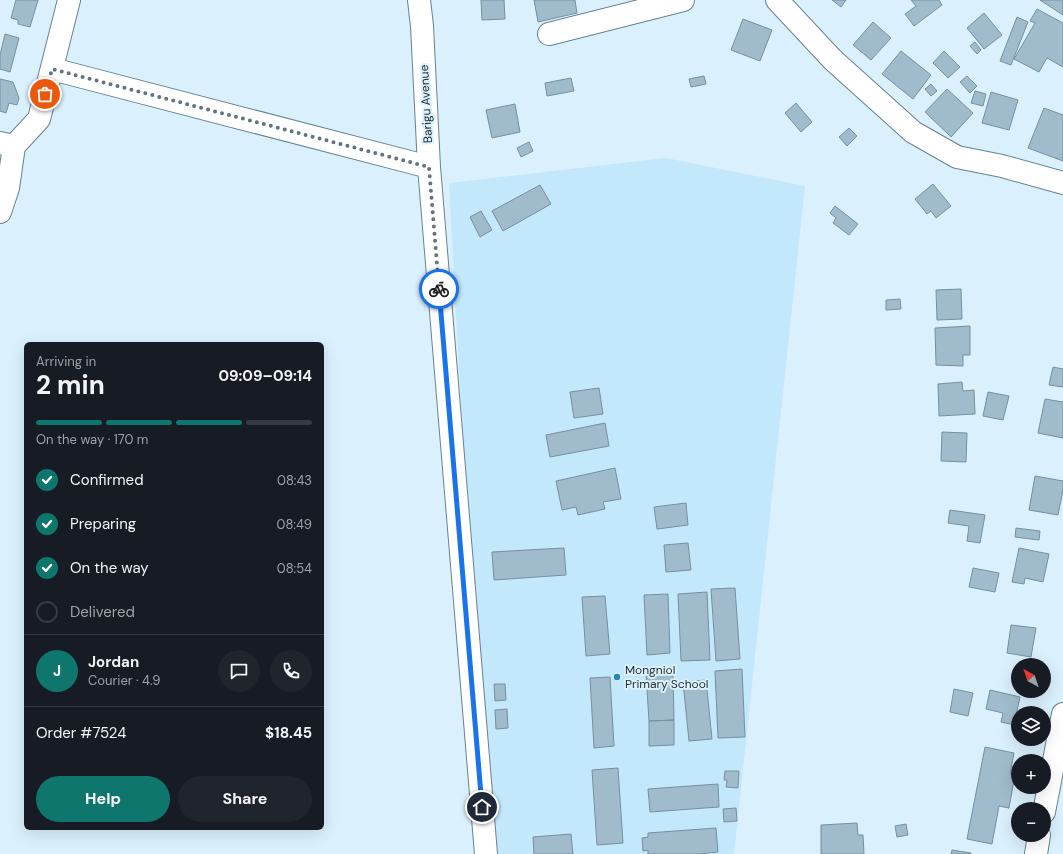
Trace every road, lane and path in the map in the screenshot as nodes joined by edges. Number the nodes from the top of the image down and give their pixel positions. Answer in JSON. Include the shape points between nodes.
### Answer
{"nodes":[{"id":1,"x":68,"y":0,"type":"edge"},
{"id":2,"x":419,"y":0,"type":"edge"},
{"id":3,"x":683,"y":0,"type":"edge"},
{"id":4,"x":777,"y":0,"type":"edge"},
{"id":5,"x":549,"y":34,"type":"dead end"},
{"id":6,"x":52,"y":69,"type":"junction"},
{"id":7,"x":7,"y":145,"type":"edge"},
{"id":8,"x":429,"y":167,"type":"junction"},
{"id":9,"x":1063,"y":184,"type":"edge"},
{"id":10,"x":0,"y":212,"type":"edge"},
{"id":11,"x":1063,"y":714,"type":"edge"},
{"id":12,"x":1046,"y":802,"type":"edge"},
{"id":13,"x":1039,"y":842,"type":"edge"},
{"id":14,"x":486,"y":854,"type":"edge"},
{"id":15,"x":1036,"y":854,"type":"edge"}],
"edges":[{"from":1,"to":6,"type":"street"},
{"from":2,"to":8,"type":"street","name":"Barigu Avenue"},
{"from":3,"to":5,"type":"street"},
{"from":4,"to":9,"type":"street","via":[[833,60],[912,132],[957,157],[1002,166]]},
{"from":6,"to":7,"type":"street","via":[[39,119]]},
{"from":6,"to":8,"type":"street"},
{"from":7,"to":10,"type":"street","via":[[8,188]]},
{"from":8,"to":14,"type":"street","name":"Barigu Avenue"},
{"from":11,"to":12,"type":"street"},
{"from":13,"to":15,"type":"street"}]}
